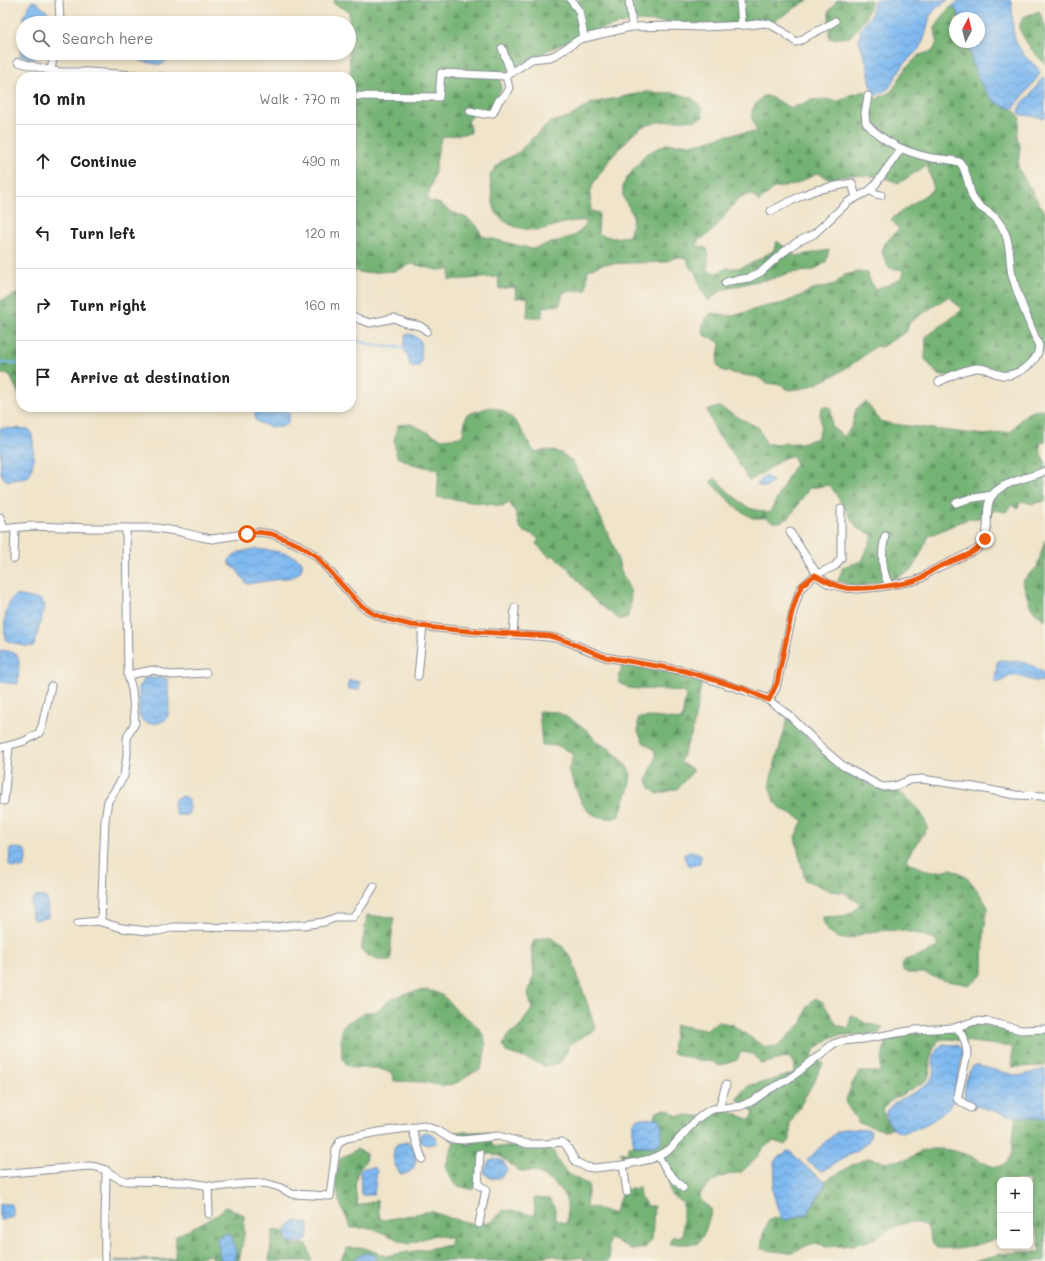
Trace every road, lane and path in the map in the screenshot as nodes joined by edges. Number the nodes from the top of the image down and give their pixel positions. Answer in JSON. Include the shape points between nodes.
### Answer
{"nodes":[{"id":1,"x":59,"y":0,"type":"edge"},
{"id":2,"x":571,"y":0,"type":"edge"},
{"id":3,"x":629,"y":0,"type":"edge"},
{"id":4,"x":740,"y":0,"type":"edge"},
{"id":5,"x":60,"y":16,"type":"edge"},
{"id":6,"x":835,"y":21,"type":"dead end"},
{"id":7,"x":742,"y":25,"type":"junction"},
{"id":8,"x":632,"y":27,"type":"junction"},
{"id":9,"x":584,"y":37,"type":"junction"},
{"id":10,"x":502,"y":48,"type":"dead end"},
{"id":11,"x":53,"y":60,"type":"edge"},
{"id":12,"x":18,"y":62,"type":"dead end"},
{"id":13,"x":51,"y":70,"type":"junction"},
{"id":14,"x":60,"y":72,"type":"edge"},
{"id":15,"x":60,"y":72,"type":"edge"},
{"id":16,"x":89,"y":72,"type":"edge"},
{"id":17,"x":508,"y":74,"type":"junction"},
{"id":18,"x":356,"y":96,"type":"edge"},
{"id":19,"x":868,"y":96,"type":"dead end"},
{"id":20,"x":470,"y":111,"type":"dead end"},
{"id":21,"x":901,"y":149,"type":"junction"},
{"id":22,"x":870,"y":190,"type":"junction"},
{"id":23,"x":881,"y":196,"type":"dead end"},
{"id":24,"x":856,"y":197,"type":"junction"},
{"id":25,"x":771,"y":211,"type":"dead end"},
{"id":26,"x":725,"y":283,"type":"dead end"},
{"id":27,"x":356,"y":318,"type":"edge"},
{"id":28,"x":427,"y":331,"type":"dead end"},
{"id":29,"x":1042,"y":351,"type":"edge"},
{"id":30,"x":939,"y":382,"type":"dead end"},
{"id":31,"x":1045,"y":471,"type":"edge"},
{"id":32,"x":992,"y":495,"type":"junction"},
{"id":33,"x":956,"y":502,"type":"dead end"},
{"id":34,"x":841,"y":509,"type":"dead end"},
{"id":35,"x":0,"y":517,"type":"edge"},
{"id":36,"x":15,"y":528,"type":"junction"},
{"id":37,"x":126,"y":528,"type":"junction"},
{"id":38,"x":2,"y":529,"type":"edge"},
{"id":39,"x":790,"y":532,"type":"dead end"},
{"id":40,"x":885,"y":536,"type":"dead end"},
{"id":41,"x":14,"y":559,"type":"dead end"},
{"id":42,"x":816,"y":575,"type":"junction"},
{"id":43,"x":889,"y":585,"type":"junction"},
{"id":44,"x":515,"y":608,"type":"dead end"},
{"id":45,"x":423,"y":626,"type":"junction"},
{"id":46,"x":513,"y":635,"type":"junction"},
{"id":47,"x":206,"y":673,"type":"dead end"},
{"id":48,"x":128,"y":675,"type":"junction"},
{"id":49,"x":418,"y":676,"type":"dead end"},
{"id":50,"x":51,"y":686,"type":"dead end"},
{"id":51,"x":769,"y":700,"type":"junction"},
{"id":52,"x":9,"y":746,"type":"junction"},
{"id":53,"x":0,"y":748,"type":"edge"},
{"id":54,"x":1045,"y":796,"type":"edge"},
{"id":55,"x":4,"y":801,"type":"dead end"},
{"id":56,"x":374,"y":886,"type":"dead end"},
{"id":57,"x":101,"y":922,"type":"junction"},
{"id":58,"x":78,"y":923,"type":"dead end"},
{"id":59,"x":957,"y":1028,"type":"junction"},
{"id":60,"x":1045,"y":1028,"type":"edge"},
{"id":61,"x":726,"y":1085,"type":"dead end"},
{"id":62,"x":719,"y":1108,"type":"junction"},
{"id":63,"x":971,"y":1108,"type":"dead end"},
{"id":64,"x":412,"y":1128,"type":"junction"},
{"id":65,"x":480,"y":1154,"type":"dead end"},
{"id":66,"x":658,"y":1156,"type":"junction"},
{"id":67,"x":422,"y":1159,"type":"dead end"},
{"id":68,"x":623,"y":1165,"type":"junction"},
{"id":69,"x":106,"y":1170,"type":"junction"},
{"id":70,"x":0,"y":1174,"type":"edge"},
{"id":71,"x":208,"y":1186,"type":"junction"},
{"id":72,"x":683,"y":1188,"type":"dead end"},
{"id":73,"x":627,"y":1192,"type":"dead end"},
{"id":74,"x":209,"y":1214,"type":"dead end"},
{"id":75,"x":479,"y":1224,"type":"dead end"},
{"id":76,"x":105,"y":1261,"type":"edge"}],
"edges":[{"from":1,"to":5,"type":"street"},
{"from":2,"to":9,"type":"street","via":[[579,11]]},
{"from":3,"to":8,"type":"street"},
{"from":4,"to":7,"type":"street"},
{"from":6,"to":7,"type":"street","via":[[796,42],[769,24]]},
{"from":7,"to":8,"type":"street"},
{"from":8,"to":9,"type":"street"},
{"from":9,"to":17,"type":"street","via":[[557,54],[532,59]]},
{"from":10,"to":17,"type":"street"},
{"from":11,"to":13,"type":"street"},
{"from":12,"to":13,"type":"street"},
{"from":13,"to":14,"type":"street"},
{"from":15,"to":16,"type":"street"},
{"from":17,"to":18,"type":"street","via":[[441,73],[439,97]]},
{"from":17,"to":20,"type":"street","via":[[509,88],[492,113]]},
{"from":19,"to":21,"type":"street","via":[[866,122],[884,139]]},
{"from":21,"to":22,"type":"street"},
{"from":21,"to":29,"type":"street","via":[[931,158],[958,162],[964,167],[974,200],[994,216],[1008,240],[1012,275]]},
{"from":22,"to":23,"type":"street"},
{"from":22,"to":24,"type":"street"},
{"from":24,"to":25,"type":"street","via":[[852,183],[816,190]]},
{"from":24,"to":26,"type":"street","via":[[814,234],[797,242],[761,272],[749,278]]},
{"from":27,"to":28,"type":"street","via":[[370,323],[394,318],[420,326]]},
{"from":29,"to":30,"type":"street","via":[[1024,368],[1009,375],[998,375],[985,368],[976,368],[964,370]]},
{"from":31,"to":32,"type":"street","via":[[1015,481]]},
{"from":32,"to":33,"type":"street"},
{"from":32,"to":43,"type":"street","via":[[985,539],[979,548],[931,571],[922,578]]},
{"from":34,"to":42,"type":"street","via":[[841,558],[835,566]]},
{"from":35,"to":38,"type":"street"},
{"from":36,"to":37,"type":"street"},
{"from":36,"to":38,"type":"street"},
{"from":36,"to":41,"type":"street"},
{"from":37,"to":45,"type":"street","via":[[168,529],[212,539],[257,532],[272,534],[299,545],[316,556],[355,600],[374,614],[398,622]]},
{"from":37,"to":48,"type":"street"},
{"from":39,"to":42,"type":"street"},
{"from":40,"to":43,"type":"street","via":[[882,564]]},
{"from":42,"to":43,"type":"street","via":[[829,584],[845,588]]},
{"from":42,"to":51,"type":"street","via":[[802,585],[797,596],[777,683]]},
{"from":44,"to":46,"type":"street"},
{"from":45,"to":46,"type":"street"},
{"from":45,"to":49,"type":"street"},
{"from":46,"to":51,"type":"street","via":[[561,639],[605,657],[685,671],[744,689]]},
{"from":47,"to":48,"type":"street","via":[[171,675],[154,670]]},
{"from":48,"to":57,"type":"street","via":[[135,723],[128,735],[124,776],[108,801]]},
{"from":50,"to":52,"type":"street","via":[[39,733],[26,741]]},
{"from":51,"to":54,"type":"street","via":[[790,716],[843,766],[878,785],[895,786],[910,780],[922,780],[1016,795]]},
{"from":52,"to":53,"type":"street"},
{"from":52,"to":55,"type":"street"},
{"from":56,"to":57,"type":"street","via":[[353,917],[337,917],[304,925],[272,928],[174,927],[148,931]]},
{"from":57,"to":58,"type":"street"},
{"from":59,"to":60,"type":"street","via":[[975,1021],[1021,1030]]},
{"from":59,"to":62,"type":"street","via":[[915,1030],[833,1044],[798,1073],[754,1100],[741,1106]]},
{"from":59,"to":63,"type":"street","via":[[965,1038],[967,1055],[957,1099]]},
{"from":61,"to":62,"type":"street"},
{"from":62,"to":66,"type":"street","via":[[696,1120],[670,1149]]},
{"from":64,"to":67,"type":"street"},
{"from":64,"to":68,"type":"street","via":[[432,1128],[451,1140],[498,1136],[528,1144],[562,1142],[576,1162],[586,1167]]},
{"from":64,"to":71,"type":"street","via":[[358,1135],[340,1141],[336,1149],[330,1196],[292,1194],[265,1183]]},
{"from":65,"to":75,"type":"street","via":[[478,1185],[486,1189]]},
{"from":66,"to":68,"type":"street"},
{"from":66,"to":72,"type":"street"},
{"from":68,"to":73,"type":"street"},
{"from":69,"to":70,"type":"street","via":[[89,1166]]},
{"from":69,"to":71,"type":"street","via":[[126,1181],[185,1182]]},
{"from":69,"to":76,"type":"street"},
{"from":71,"to":74,"type":"street"}]}
